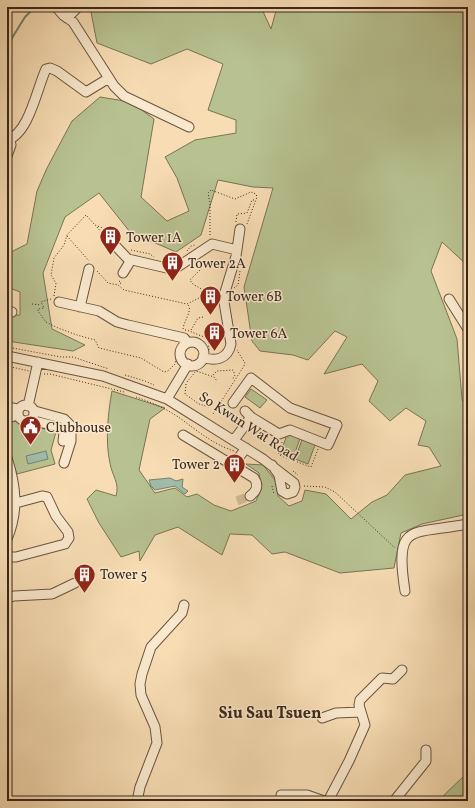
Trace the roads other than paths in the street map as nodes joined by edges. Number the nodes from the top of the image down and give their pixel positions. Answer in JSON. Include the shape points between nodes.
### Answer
{"nodes":[{"id":1,"x":56,"y":7,"type":"edge"},
{"id":2,"x":78,"y":7,"type":"edge"},
{"id":3,"x":67,"y":18,"type":"junction"},
{"id":4,"x":109,"y":78,"type":"junction"},
{"id":5,"x":189,"y":127,"type":"dead end"},
{"id":6,"x":8,"y":140,"type":"edge"},
{"id":7,"x":7,"y":156,"type":"edge"},
{"id":8,"x":243,"y":228,"type":"road end"},
{"id":9,"x":107,"y":237,"type":"dead end"},
{"id":10,"x":237,"y":250,"type":"junction"},
{"id":11,"x":131,"y":260,"type":"junction"},
{"id":12,"x":89,"y":269,"type":"dead end"},
{"id":13,"x":121,"y":278,"type":"road end"},
{"id":14,"x":449,"y":299,"type":"dead end"},
{"id":15,"x":59,"y":302,"type":"dead end"},
{"id":16,"x":80,"y":307,"type":"junction"},
{"id":17,"x":468,"y":329,"type":"edge"},
{"id":18,"x":188,"y":343,"type":"junction"},
{"id":19,"x":7,"y":356,"type":"edge"},
{"id":20,"x":206,"y":358,"type":"junction"},
{"id":21,"x":38,"y":362,"type":"junction"},
{"id":22,"x":188,"y":364,"type":"junction"},
{"id":23,"x":167,"y":399,"type":"junction"},
{"id":24,"x":233,"y":403,"type":"dead end"},
{"id":25,"x":7,"y":407,"type":"edge"},
{"id":26,"x":18,"y":412,"type":"junction"},
{"id":27,"x":32,"y":412,"type":"junction"},
{"id":28,"x":7,"y":418,"type":"edge"},
{"id":29,"x":183,"y":435,"type":"dead end"},
{"id":30,"x":234,"y":440,"type":"junction"},
{"id":31,"x":63,"y":441,"type":"dead end"},
{"id":32,"x":244,"y":451,"type":"junction"},
{"id":33,"x":7,"y":458,"type":"edge"},
{"id":34,"x":64,"y":464,"type":"dead end"},
{"id":35,"x":233,"y":465,"type":"junction"},
{"id":36,"x":272,"y":465,"type":"dead end"},
{"id":37,"x":250,"y":496,"type":"dead end"},
{"id":38,"x":16,"y":503,"type":"junction"},
{"id":39,"x":468,"y":524,"type":"edge"},
{"id":40,"x":7,"y":539,"type":"edge"},
{"id":41,"x":7,"y":557,"type":"edge"},
{"id":42,"x":75,"y":583,"type":"dead end"},
{"id":43,"x":405,"y":591,"type":"dead end"},
{"id":44,"x":7,"y":598,"type":"edge"},
{"id":45,"x":184,"y":605,"type":"dead end"},
{"id":46,"x":402,"y":670,"type":"dead end"},
{"id":47,"x":360,"y":712,"type":"junction"},
{"id":48,"x":322,"y":718,"type":"dead end"},
{"id":49,"x":426,"y":750,"type":"dead end"},
{"id":50,"x":281,"y":795,"type":"dead end"},
{"id":51,"x":138,"y":801,"type":"edge"},
{"id":52,"x":324,"y":801,"type":"edge"},
{"id":53,"x":328,"y":801,"type":"edge"},
{"id":54,"x":394,"y":801,"type":"edge"}],
"edges":[{"from":1,"to":3,"type":"street"},
{"from":2,"to":3,"type":"street"},
{"from":3,"to":4,"type":"street","via":[[73,22]]},
{"from":4,"to":5,"type":"street","via":[[124,96]]},
{"from":4,"to":6,"type":"street","via":[[86,92],[57,71],[46,69],[23,125]]},
{"from":6,"to":7,"type":"street","via":[[11,145]]},
{"from":8,"to":10,"type":"street"},
{"from":9,"to":11,"type":"street"},
{"from":10,"to":11,"type":"street","via":[[214,244],[172,269]]},
{"from":10,"to":20,"type":"street","via":[[224,302],[230,349],[220,359]]},
{"from":11,"to":13,"type":"street"},
{"from":12,"to":16,"type":"street"},
{"from":14,"to":17,"type":"street"},
{"from":15,"to":16,"type":"street"},
{"from":16,"to":18,"type":"street","via":[[104,313],[117,322],[184,338]]},
{"from":18,"to":20,"type":"street","via":[[196,342],[202,346]]},
{"from":18,"to":22,"type":"street","via":[[180,353]]},
{"from":19,"to":21,"type":"street","name":"So Kwun Wat Road"},
{"from":20,"to":22,"type":"street","via":[[197,364]]},
{"from":21,"to":23,"type":"street","name":"So Kwun Wat Road","via":[[109,378]]},
{"from":21,"to":27,"type":"street"},
{"from":22,"to":23,"type":"street"},
{"from":23,"to":30,"type":"street","name":"So Kwun Wat Road"},
{"from":24,"to":30,"type":"street","via":[[251,378],[290,408],[337,425],[328,445],[290,430],[279,434],[248,414]]},
{"from":25,"to":26,"type":"street"},
{"from":26,"to":27,"type":"street","via":[[21,406]]},
{"from":26,"to":27,"type":"street","via":[[23,419]]},
{"from":26,"to":28,"type":"street"},
{"from":27,"to":31,"type":"street","via":[[62,429]]},
{"from":27,"to":34,"type":"street","via":[[64,419],[71,426]]},
{"from":29,"to":35,"type":"street"},
{"from":30,"to":32,"type":"street","name":"So Kwun Wat Road"},
{"from":32,"to":35,"type":"street"},
{"from":32,"to":36,"type":"street","name":"So Kwun Wat Road"},
{"from":33,"to":38,"type":"street","via":[[15,486]]},
{"from":35,"to":37,"type":"street","via":[[256,482],[257,490]]},
{"from":38,"to":40,"type":"street"},
{"from":38,"to":41,"type":"street","via":[[47,497],[69,538],[65,544]]},
{"from":39,"to":43,"type":"street","via":[[420,531],[410,535],[404,542],[400,564]]},
{"from":42,"to":44,"type":"street","via":[[52,594]]},
{"from":45,"to":51,"type":"street","via":[[182,613],[151,647],[142,674],[141,695],[155,727],[157,743],[140,787]]},
{"from":46,"to":47,"type":"street","via":[[393,679],[382,678],[360,700]]},
{"from":47,"to":48,"type":"street","via":[[336,713]]},
{"from":47,"to":53,"type":"street","via":[[365,726]]},
{"from":49,"to":54,"type":"street","via":[[426,761]]},
{"from":50,"to":52,"type":"street","via":[[307,795]]}]}
